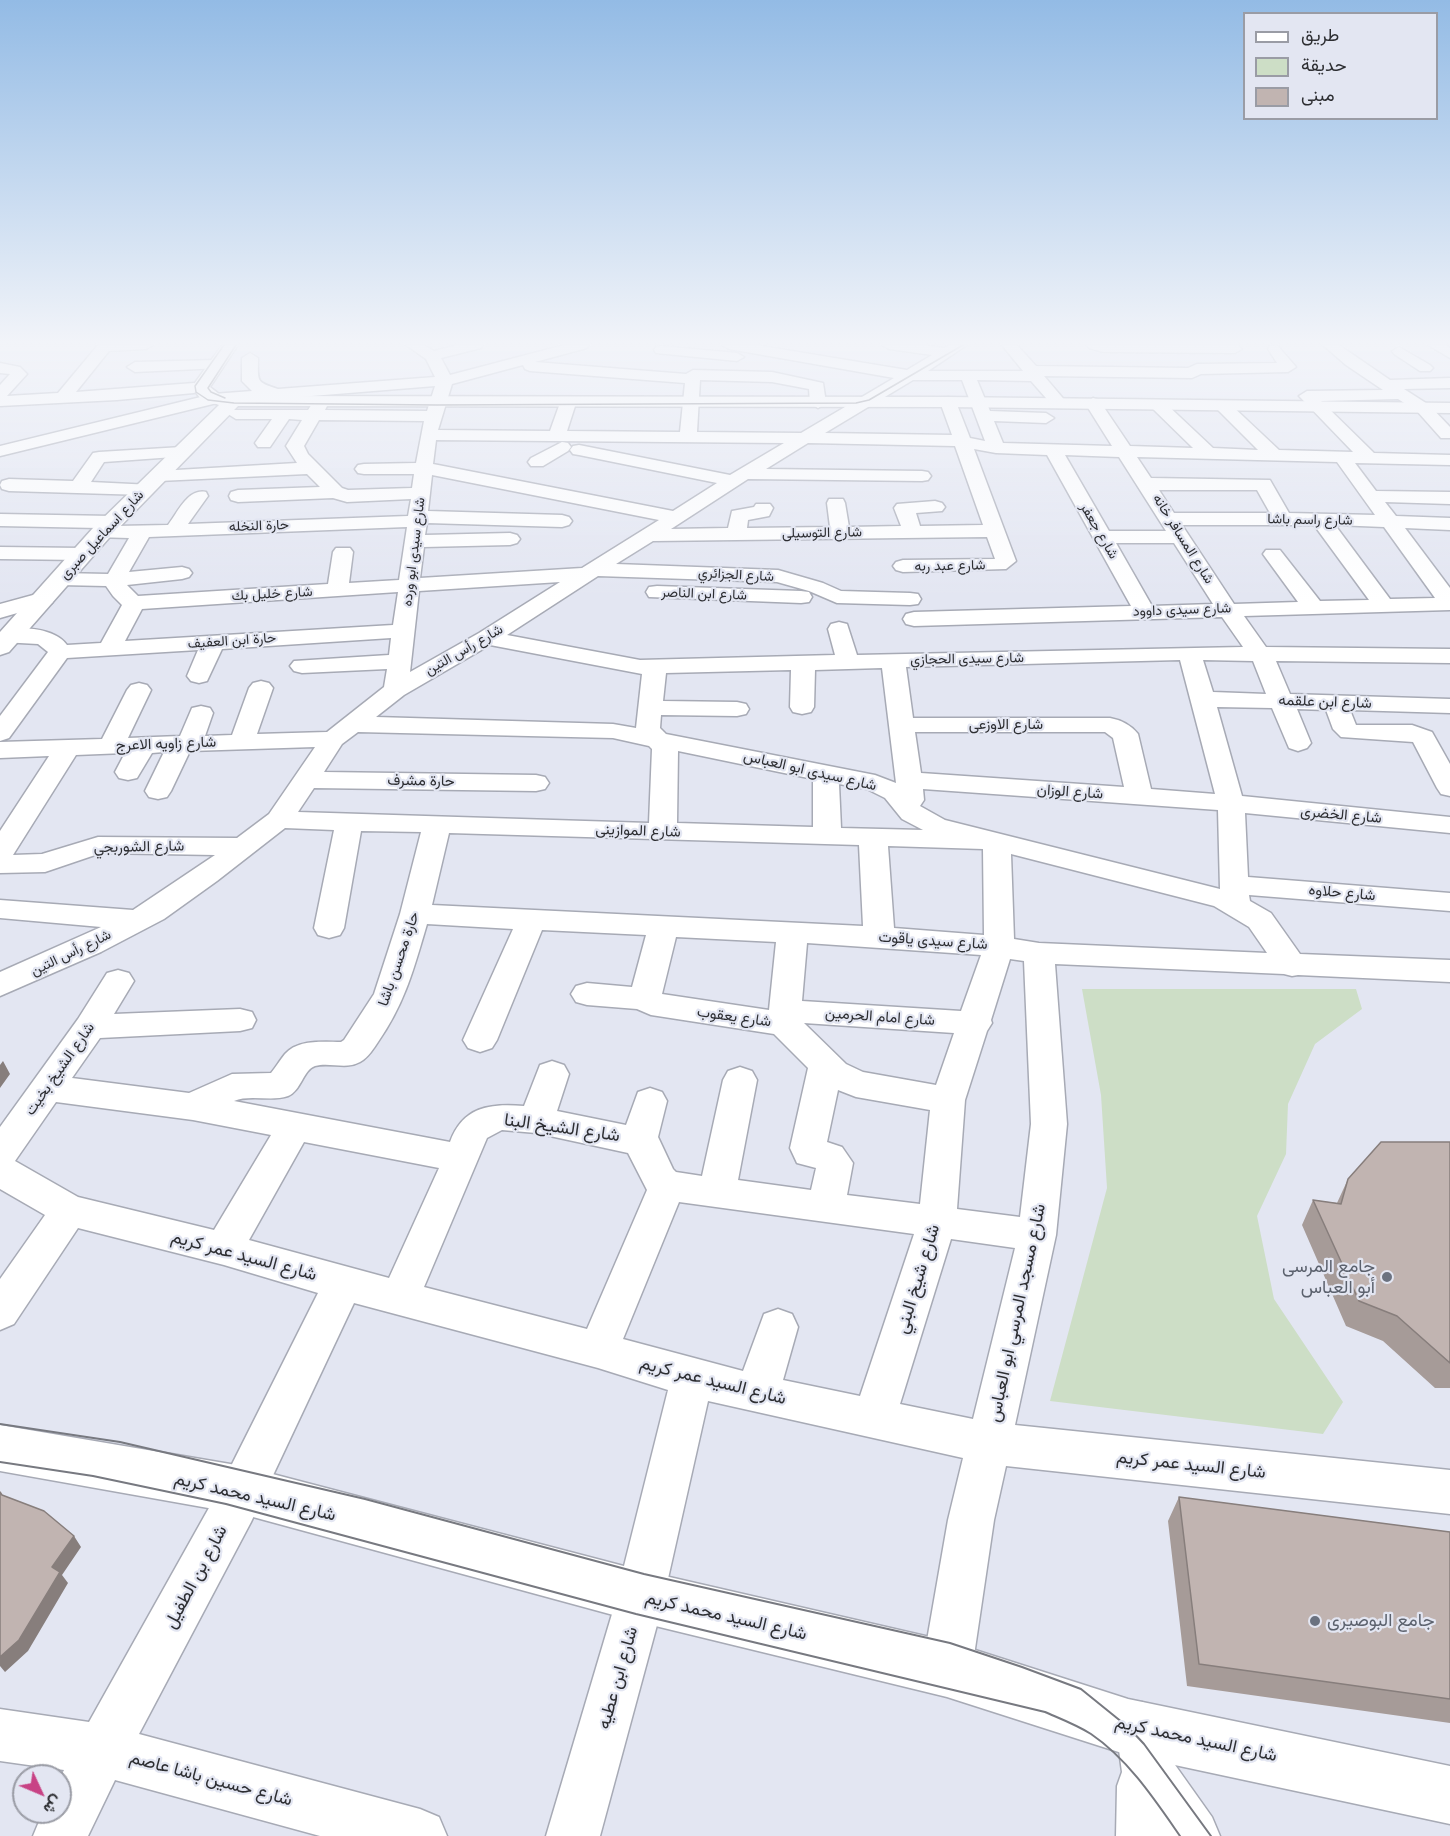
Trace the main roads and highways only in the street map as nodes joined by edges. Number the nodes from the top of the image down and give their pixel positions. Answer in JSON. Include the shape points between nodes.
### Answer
{"nodes":[{"id":1,"x":196,"y":431,"type":"edge"},
{"id":2,"x":405,"y":431,"type":"edge"},
{"id":3,"x":449,"y":431,"type":"edge"},
{"id":4,"x":4,"y":642,"type":"edge"},
{"id":5,"x":0,"y":1448,"type":"edge"},
{"id":6,"x":1450,"y":1795,"type":"edge"}],
"edges":[{"from":1,"to":4,"type":"main road","name":"شارع اسماعيل صبرى","via":[[181,453],[106,527]]},
{"from":2,"to":3,"type":"main road","via":[[426,436]]},
{"from":5,"to":6,"type":"main road","name":"شارع السيد محمد كريم","via":[[242,1490],[639,1596],[946,1669],[1128,1727],[1145,1750]]}]}
